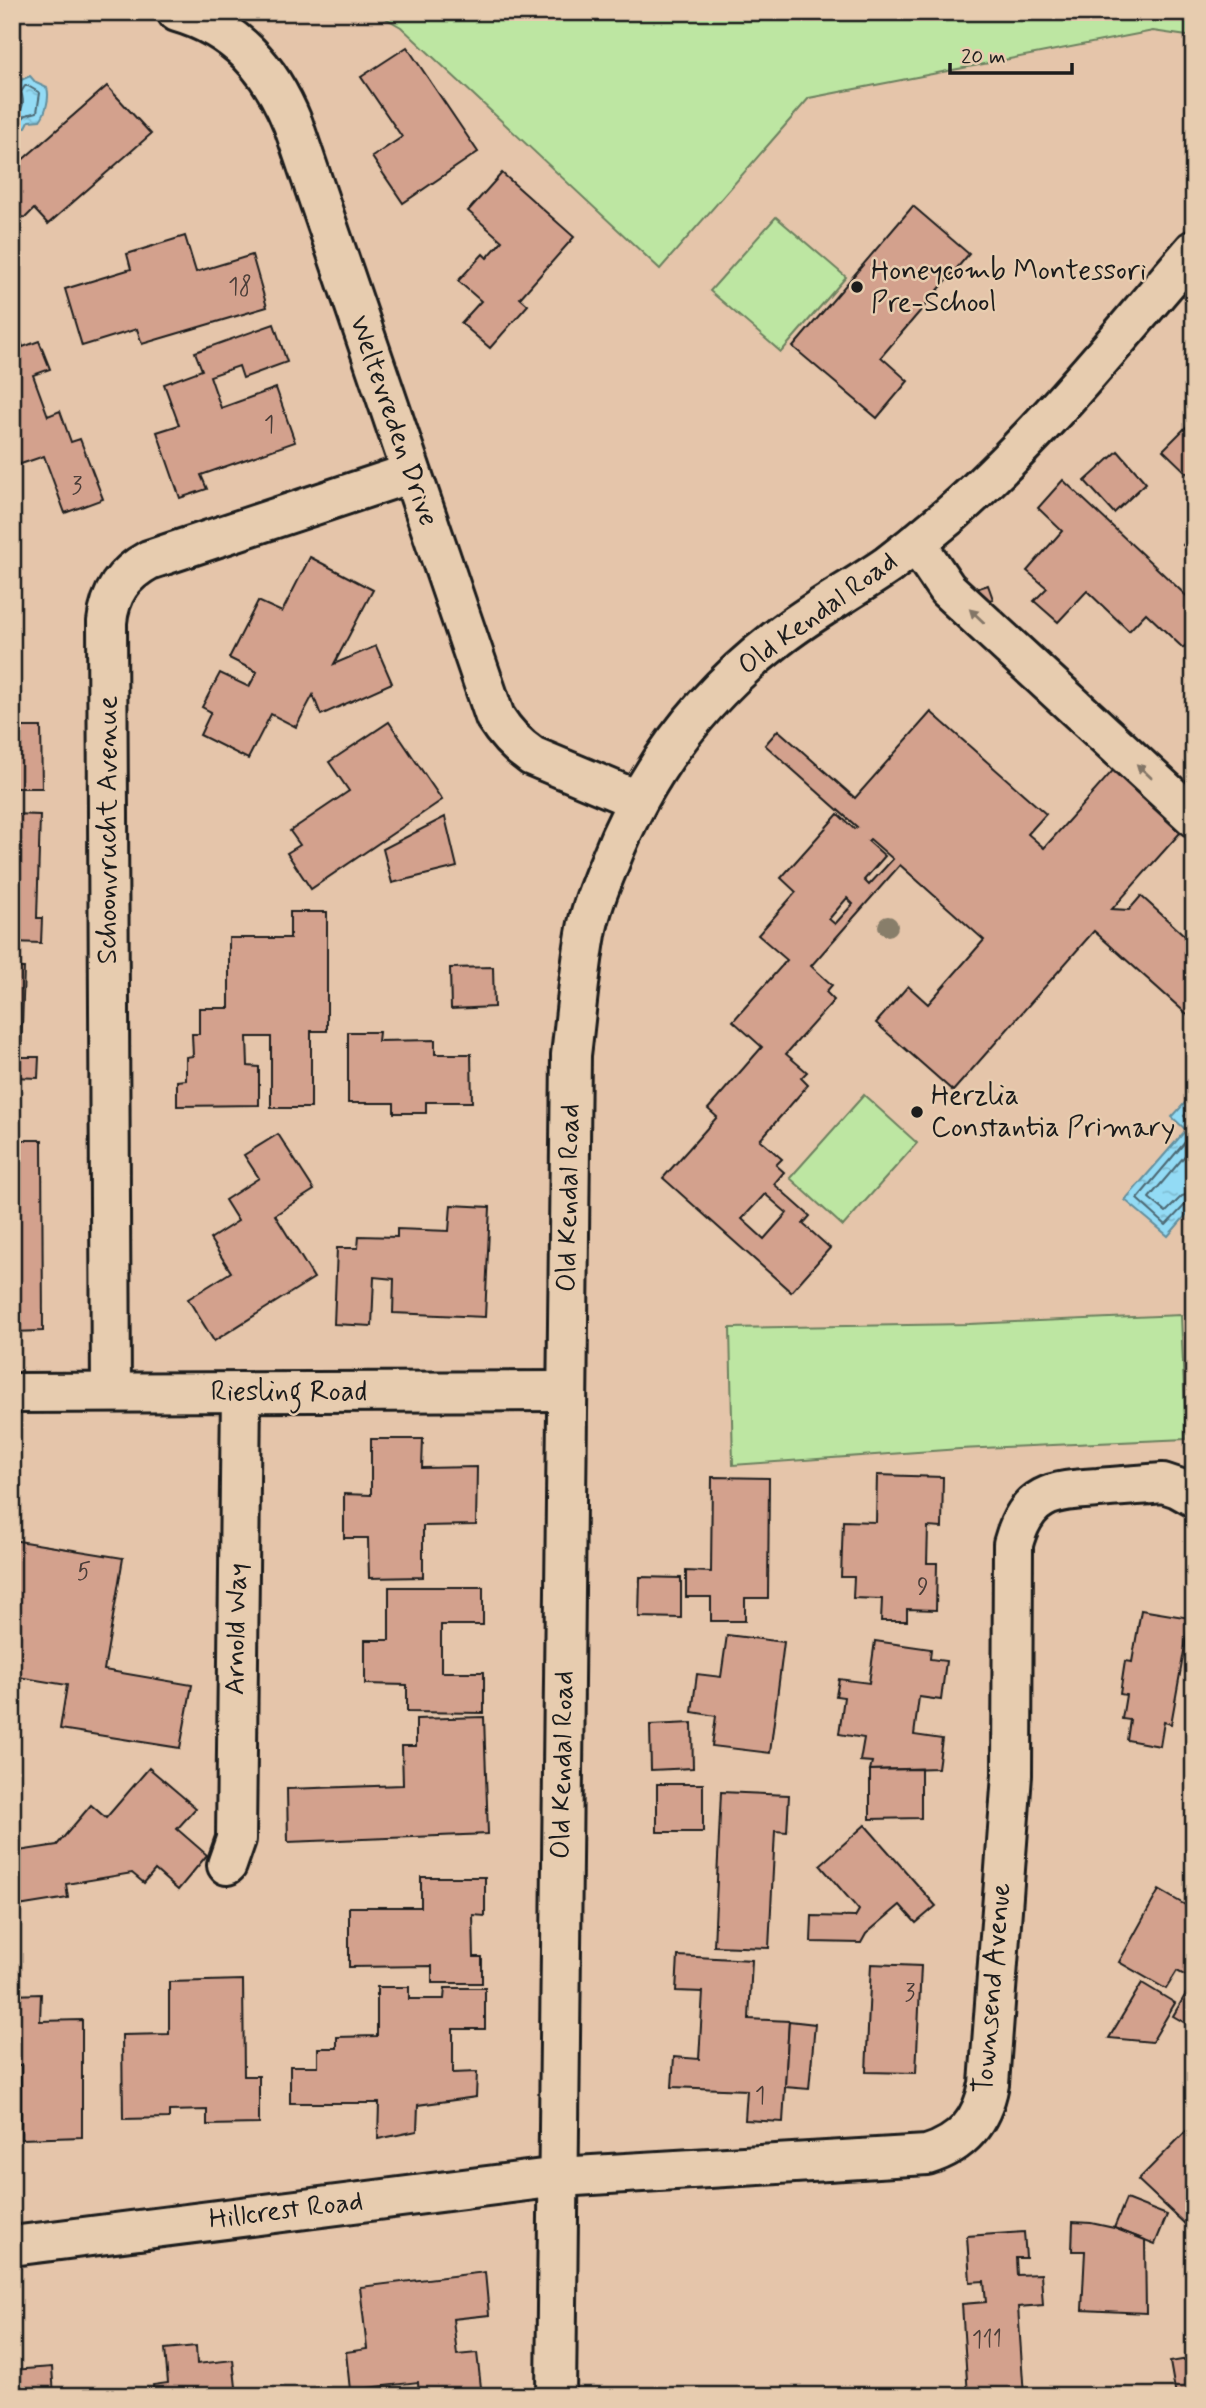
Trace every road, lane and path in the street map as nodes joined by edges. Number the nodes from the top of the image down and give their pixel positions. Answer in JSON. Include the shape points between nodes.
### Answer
{"nodes":[{"id":1,"x":177,"y":12,"type":"edge"},
{"id":2,"x":1194,"y":250,"type":"edge"},
{"id":3,"x":411,"y":473,"type":"junction"},
{"id":4,"x":916,"y":543,"type":"junction"},
{"id":5,"x":637,"y":800,"type":"junction"},
{"id":6,"x":1194,"y":817,"type":"edge"},
{"id":7,"x":566,"y":1391,"type":"junction"},
{"id":8,"x":111,"y":1392,"type":"junction"},
{"id":9,"x":241,"y":1392,"type":"junction"},
{"id":10,"x":12,"y":1393,"type":"edge"},
{"id":11,"x":1194,"y":1497,"type":"edge"},
{"id":12,"x":227,"y":1865,"type":"dead end"},
{"id":13,"x":559,"y":2177,"type":"junction"},
{"id":14,"x":12,"y":2246,"type":"edge"},
{"id":15,"x":556,"y":2396,"type":"edge"}],
"edges":[{"from":1,"to":3,"type":"street","name":"Weltevreden Drive","via":[[242,46],[280,94]]},
{"from":2,"to":4,"type":"street","name":"Old Kendal Road","via":[[1021,447]]},
{"from":3,"to":5,"type":"street","name":"Weltevreden Drive","via":[[487,699],[505,732],[532,757]]},
{"from":3,"to":8,"type":"street","name":"Schoonvrucht Avenue","via":[[149,560],[124,577],[109,606]]},
{"from":4,"to":5,"type":"street","name":"Old Kendal Road","via":[[749,660],[686,725]]},
{"from":6,"to":4,"type":"street","one_way":true,"via":[[947,589]]},
{"from":5,"to":7,"type":"street","name":"Old Kendal Road","via":[[603,877],[586,932],[572,1043]]},
{"from":7,"to":9,"type":"street","name":"Riesling Road"},
{"from":7,"to":13,"type":"street","name":"Old Kendal Road"},
{"from":8,"to":9,"type":"street","name":"Riesling Road"},
{"from":8,"to":10,"type":"street","name":"Riesling Road"},
{"from":9,"to":12,"type":"street","name":"Arnold Way","via":[[236,1839]]},
{"from":11,"to":13,"type":"street","name":"Townsend Avenue","via":[[1163,1483],[1057,1491],[1027,1511],[1018,1527],[1013,1544],[1012,1775],[989,2084],[978,2118],[967,2133],[927,2155]]},
{"from":13,"to":14,"type":"street","name":"Hillcrest Road"},
{"from":13,"to":15,"type":"street","name":"Old Kendal Road"}]}
